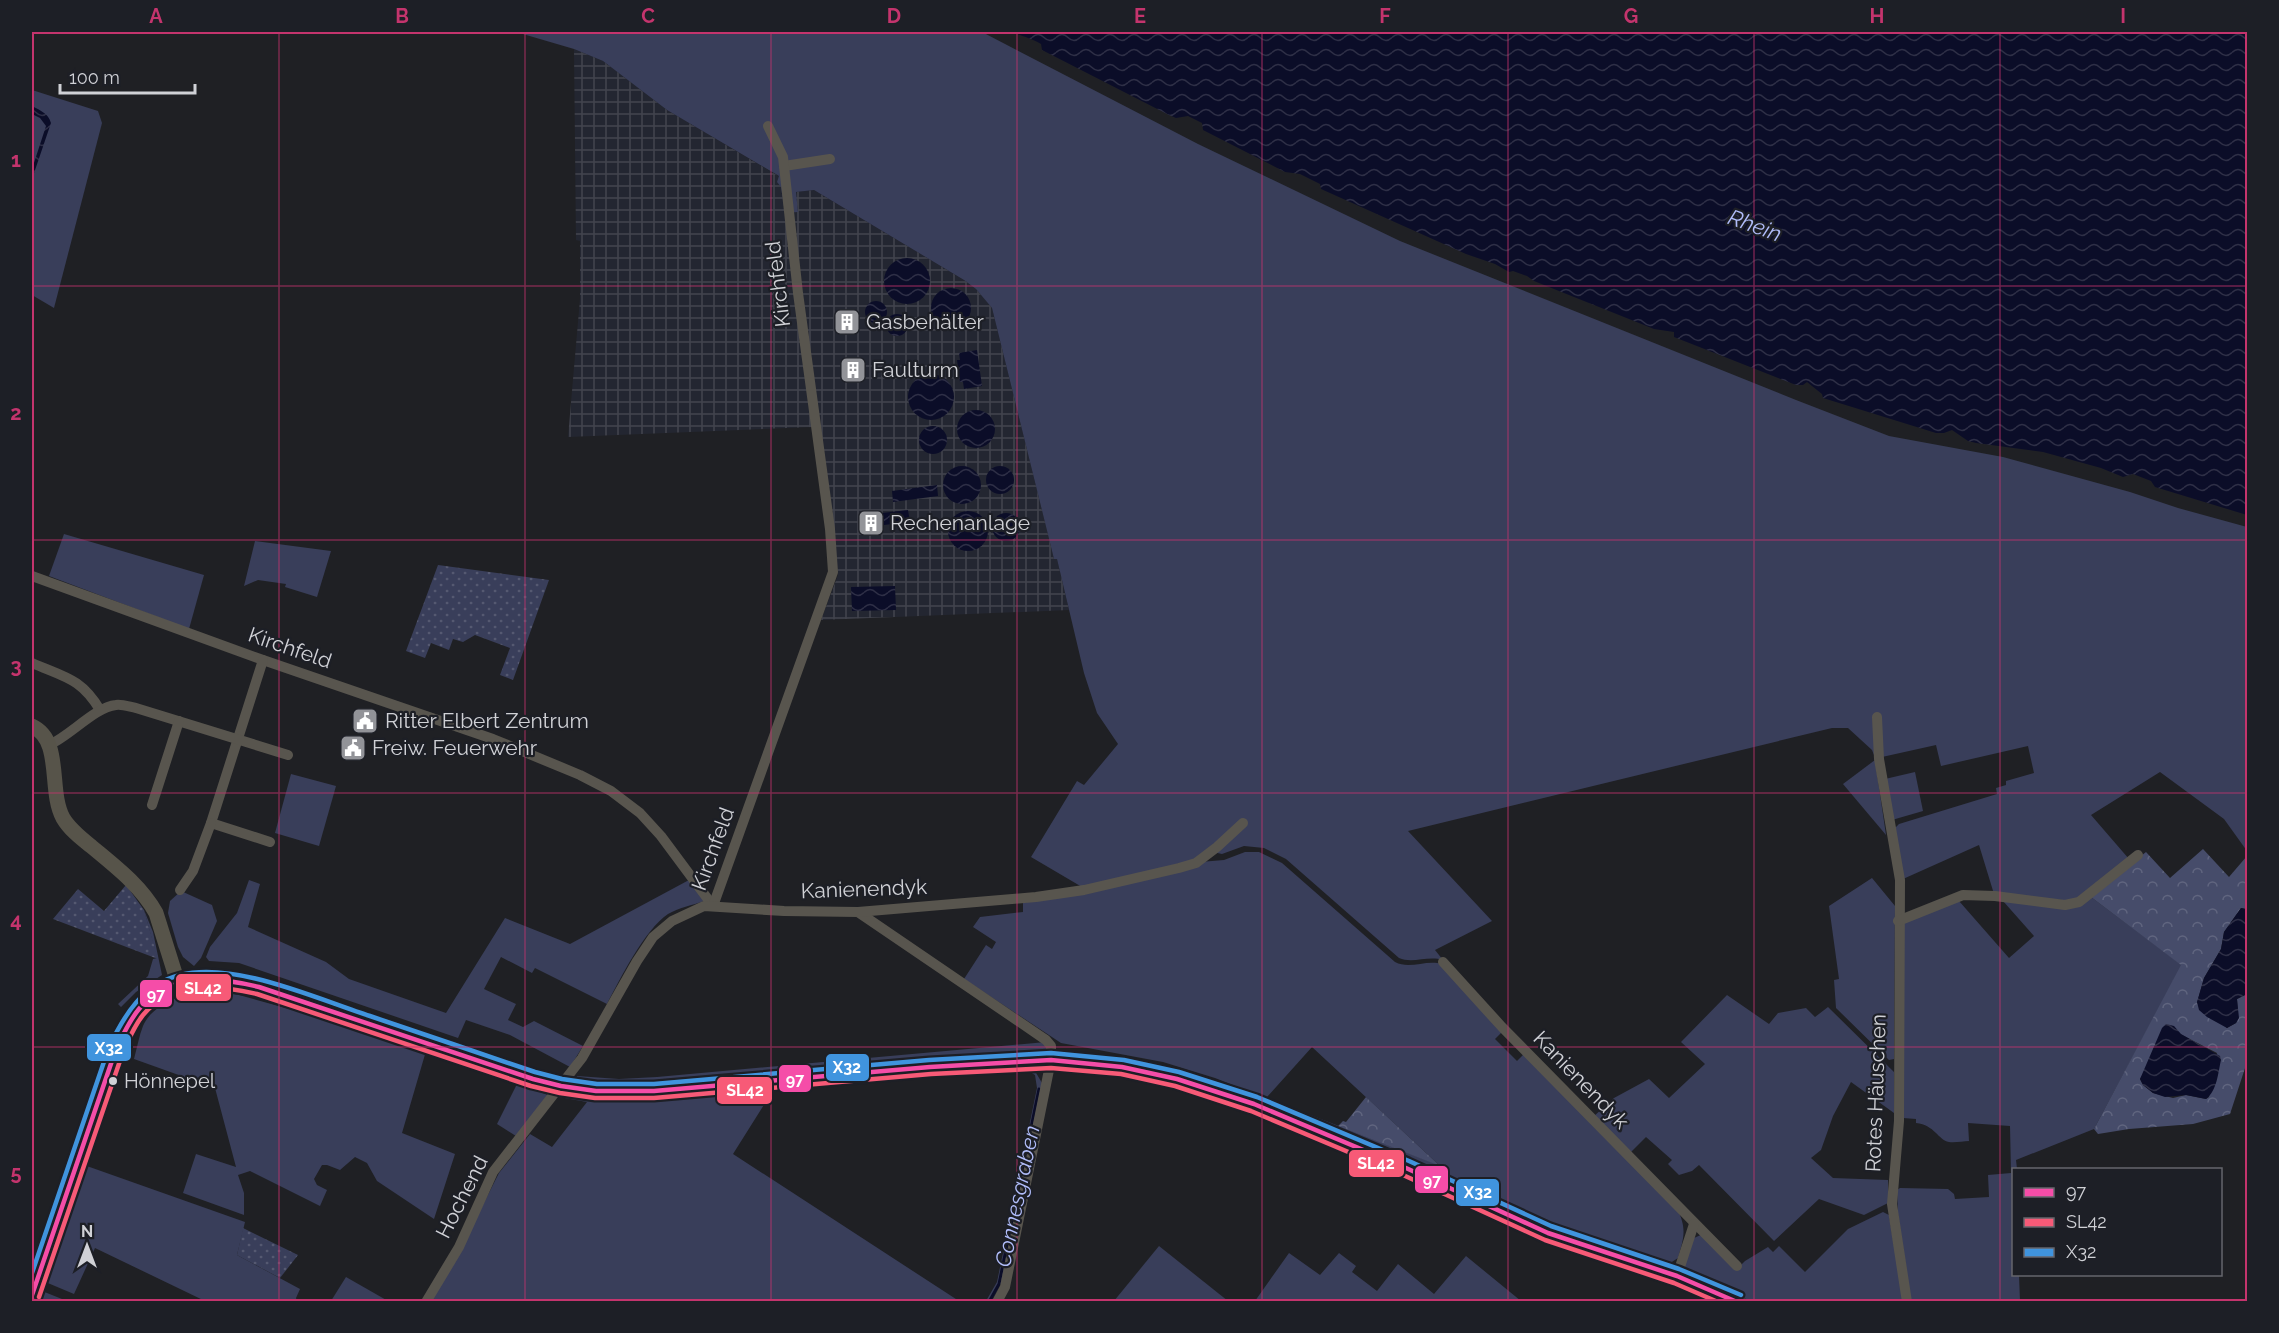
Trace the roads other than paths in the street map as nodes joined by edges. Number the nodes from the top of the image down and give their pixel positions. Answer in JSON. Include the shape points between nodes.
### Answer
{"nodes":[{"id":1,"x":768,"y":126,"type":"dead end"},
{"id":2,"x":830,"y":159,"type":"dead end"},
{"id":3,"x":784,"y":166,"type":"junction"},
{"id":4,"x":32,"y":576,"type":"edge"},
{"id":5,"x":263,"y":660,"type":"junction"},
{"id":6,"x":32,"y":663,"type":"edge"},
{"id":7,"x":100,"y":710,"type":"junction"},
{"id":8,"x":1877,"y":717,"type":"dead end"},
{"id":9,"x":179,"y":721,"type":"junction"},
{"id":10,"x":32,"y":726,"type":"edge"},
{"id":11,"x":237,"y":740,"type":"junction"},
{"id":12,"x":50,"y":746,"type":"junction"},
{"id":13,"x":288,"y":755,"type":"dead end"},
{"id":14,"x":152,"y":805,"type":"dead end"},
{"id":15,"x":211,"y":823,"type":"junction"},
{"id":16,"x":1244,"y":823,"type":"dead end"},
{"id":17,"x":270,"y":842,"type":"dead end"},
{"id":18,"x":2138,"y":855,"type":"dead end"},
{"id":19,"x":180,"y":890,"type":"dead end"},
{"id":20,"x":713,"y":906,"type":"junction"},
{"id":21,"x":858,"y":912,"type":"junction"},
{"id":22,"x":1898,"y":921,"type":"junction"},
{"id":23,"x":1443,"y":962,"type":"dead end"},
{"id":24,"x":178,"y":983,"type":"junction"},
{"id":25,"x":1051,"y":1060,"type":"junction"},
{"id":26,"x":561,"y":1086,"type":"junction"},
{"id":27,"x":1694,"y":1224,"type":"junction"},
{"id":28,"x":1737,"y":1266,"type":"dead end"},
{"id":29,"x":1677,"y":1276,"type":"junction"},
{"id":30,"x":32,"y":1295,"type":"edge"},
{"id":31,"x":426,"y":1302,"type":"edge"},
{"id":32,"x":997,"y":1302,"type":"edge"},
{"id":33,"x":1738,"y":1302,"type":"edge"},
{"id":34,"x":1907,"y":1302,"type":"edge"}],
"edges":[{"from":1,"to":3,"type":"street","name":"Kirchfeld"},
{"from":2,"to":3,"type":"street"},
{"from":3,"to":20,"type":"street","name":"Kirchfeld","via":[[833,573]]},
{"from":4,"to":5,"type":"street","name":"Kirchfeld"},
{"from":5,"to":11,"type":"street"},
{"from":5,"to":20,"type":"street","name":"Kirchfeld","via":[[494,739],[610,791],[640,813],[661,836]]},
{"from":6,"to":7,"type":"street","via":[[77,682],[90,693]]},
{"from":7,"to":9,"type":"street","via":[[116,705]]},
{"from":7,"to":12,"type":"street"},
{"from":8,"to":22,"type":"street","name":"Rotes Häuschen","via":[[1879,759],[1900,880]]},
{"from":9,"to":11,"type":"street"},
{"from":9,"to":14,"type":"street"},
{"from":10,"to":12,"type":"main road"},
{"from":11,"to":13,"type":"street"},
{"from":11,"to":15,"type":"street"},
{"from":12,"to":24,"type":"main road","via":[[57,799],[64,819],[134,883],[151,904]]},
{"from":15,"to":17,"type":"street"},
{"from":15,"to":19,"type":"street","via":[[193,871]]},
{"from":16,"to":21,"type":"street","name":"Kanienendyk","via":[[1196,862],[1143,877],[1036,897]]},
{"from":18,"to":22,"type":"street","via":[[2079,902],[2065,905],[1963,895]]},
{"from":20,"to":21,"type":"street","name":"Kanienendyk"},
{"from":20,"to":26,"type":"street","name":"Kanienendyk","via":[[704,906],[672,921],[653,937],[582,1058]]},
{"from":21,"to":25,"type":"street","via":[[1046,1040],[1051,1046]]},
{"from":22,"to":34,"type":"street","name":"Rotes Häuschen","via":[[1899,1122],[1892,1204]]},
{"from":23,"to":27,"type":"street","name":"Kanienendyk"},
{"from":24,"to":26,"type":"main road","via":[[211,978],[236,981]]},
{"from":24,"to":30,"type":"main road","via":[[165,987],[142,1005],[116,1049]]},
{"from":25,"to":26,"type":"main road","via":[[654,1091],[596,1091]]},
{"from":25,"to":29,"type":"main road","via":[[1122,1067],[1177,1079],[1254,1104],[1548,1233]]},
{"from":25,"to":32,"type":"street","via":[[1005,1287]]},
{"from":26,"to":31,"type":"street","name":"Hochend","via":[[493,1172],[459,1247]]},
{"from":27,"to":28,"type":"street","name":"Kanienendyk"},
{"from":27,"to":29,"type":"street"},
{"from":29,"to":33,"type":"main road"}]}
